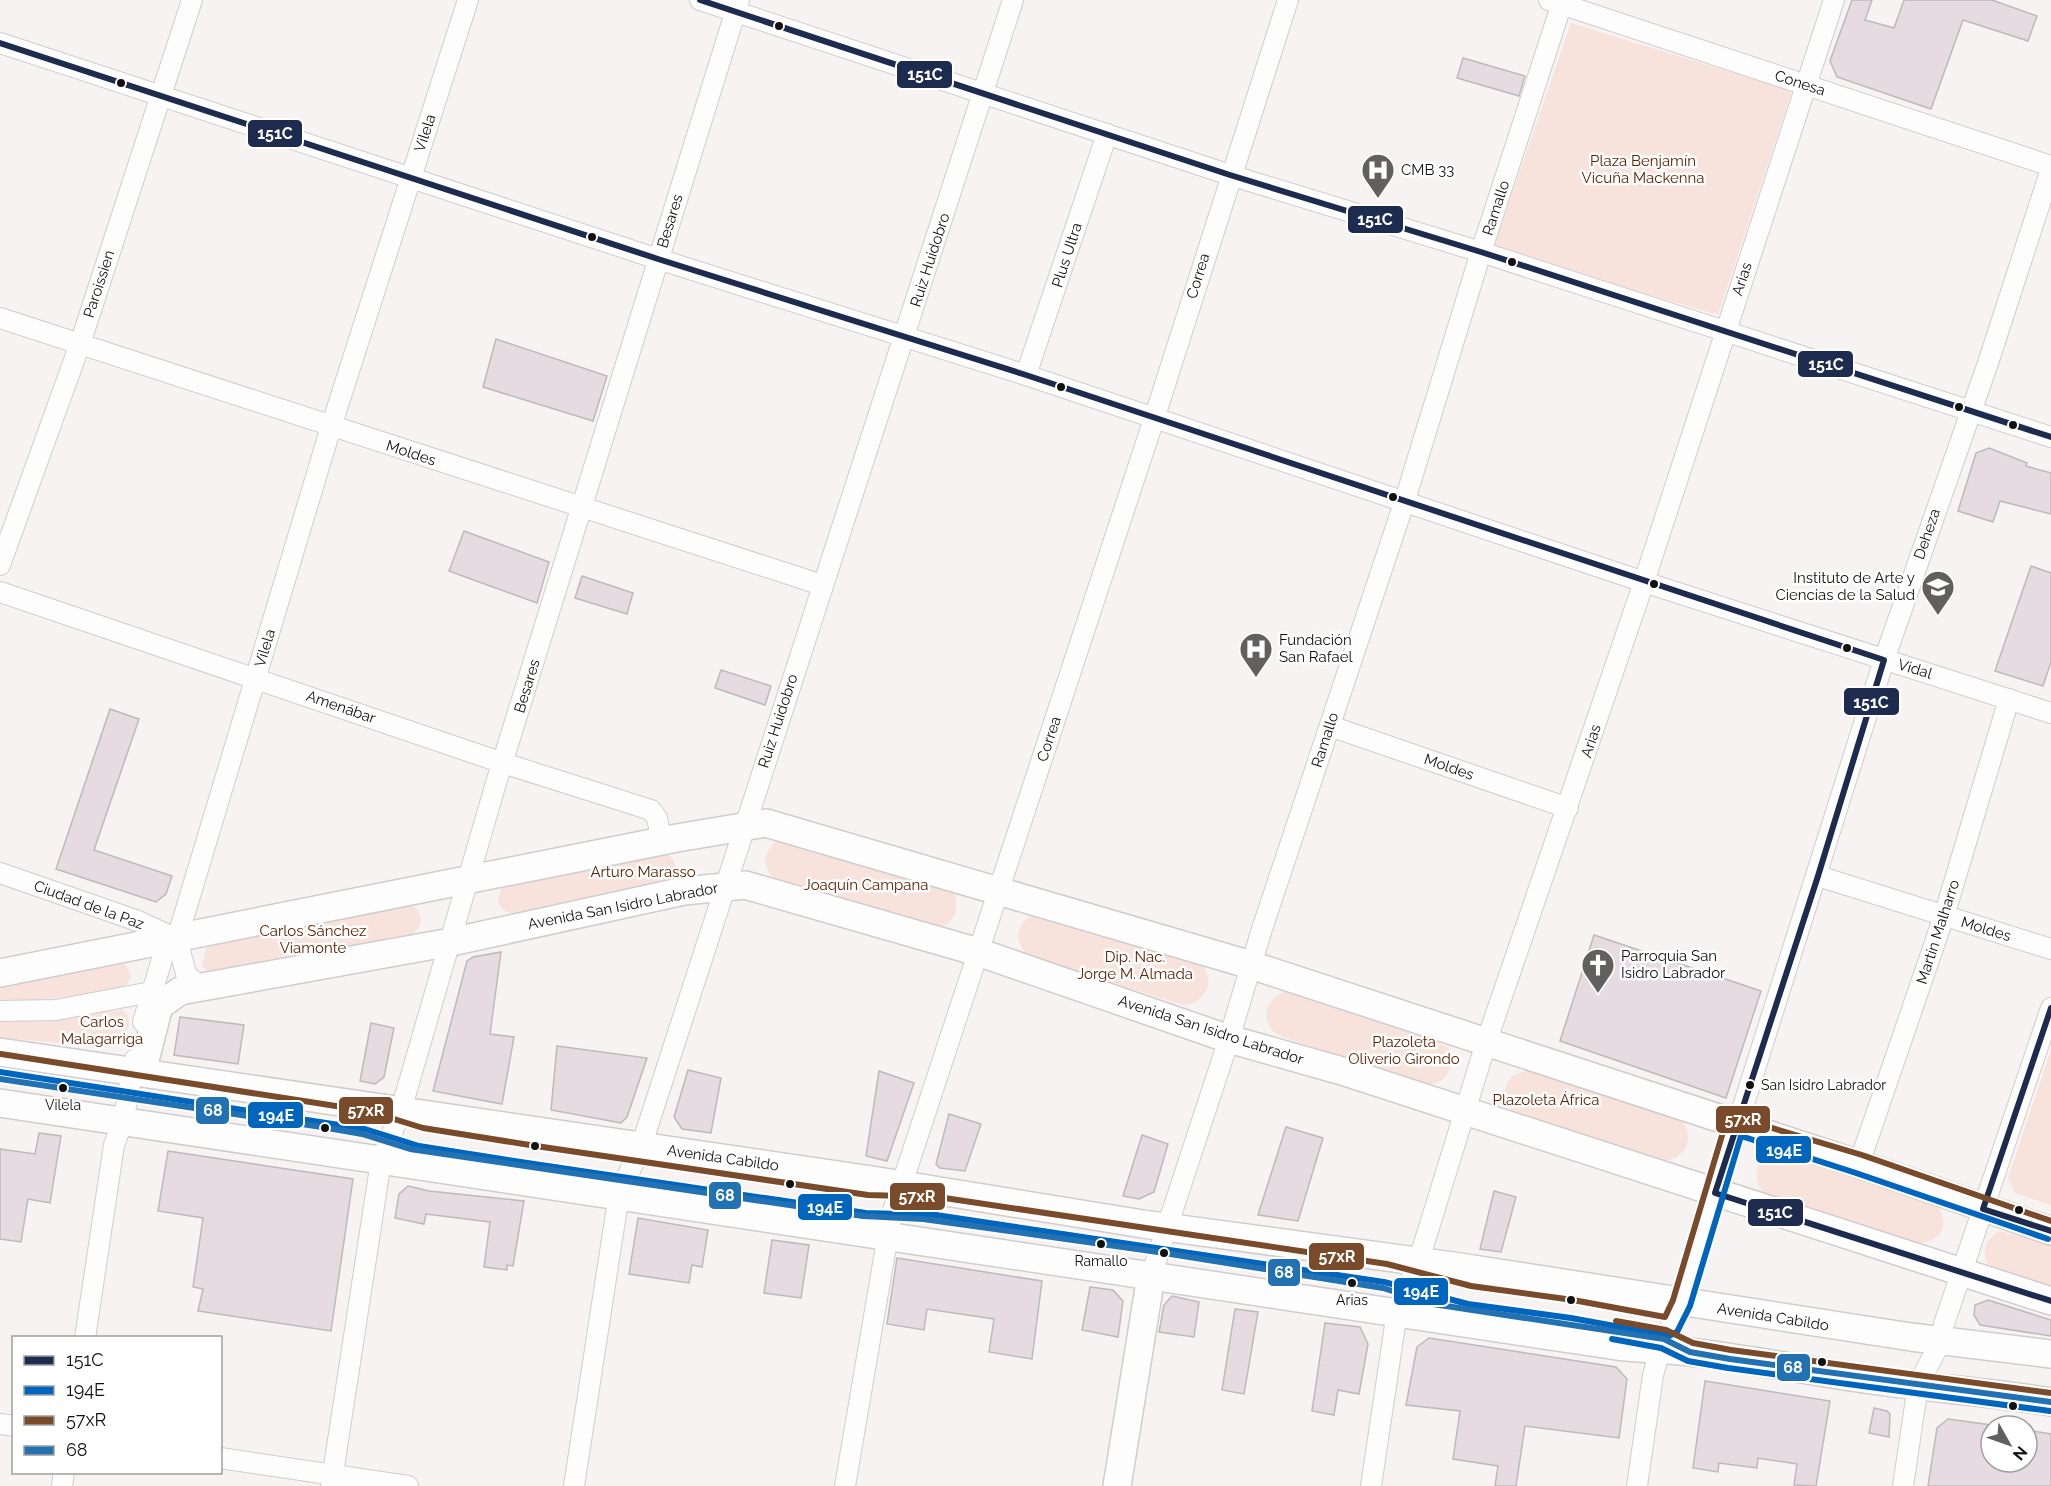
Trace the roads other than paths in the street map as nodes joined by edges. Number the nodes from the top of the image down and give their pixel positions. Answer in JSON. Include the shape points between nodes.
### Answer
{"nodes":[{"id":1,"x":192,"y":0,"type":"edge"},
{"id":2,"x":468,"y":0,"type":"edge"},
{"id":3,"x":700,"y":0,"type":"edge"},
{"id":4,"x":1013,"y":0,"type":"edge"},
{"id":5,"x":1288,"y":0,"type":"edge"},
{"id":6,"x":1834,"y":0,"type":"edge"},
{"id":7,"x":1558,"y":1,"type":"edge"},
{"id":8,"x":738,"y":6,"type":"edge"},
{"id":9,"x":0,"y":43,"type":"edge"},
{"id":10,"x":1807,"y":85,"type":"junction"},
{"id":11,"x":983,"y":93,"type":"junction"},
{"id":12,"x":160,"y":95,"type":"junction"},
{"id":13,"x":1107,"y":134,"type":"junction"},
{"id":14,"x":2051,"y":167,"type":"edge"},
{"id":15,"x":1230,"y":175,"type":"junction"},
{"id":16,"x":411,"y":178,"type":"junction"},
{"id":17,"x":1481,"y":252,"type":"junction"},
{"id":18,"x":658,"y":259,"type":"junction"},
{"id":19,"x":0,"y":318,"type":"edge"},
{"id":20,"x":1726,"y":331,"type":"junction"},
{"id":21,"x":906,"y":338,"type":"junction"},
{"id":22,"x":80,"y":344,"type":"junction"},
{"id":23,"x":1026,"y":375,"type":"junction"},
{"id":24,"x":1969,"y":410,"type":"junction"},
{"id":25,"x":1154,"y":419,"type":"junction"},
{"id":26,"x":331,"y":427,"type":"junction"},
{"id":27,"x":2051,"y":437,"type":"edge"},
{"id":28,"x":1405,"y":500,"type":"junction"},
{"id":29,"x":582,"y":508,"type":"junction"},
{"id":30,"x":0,"y":565,"type":"edge"},
{"id":31,"x":1644,"y":582,"type":"junction"},
{"id":32,"x":822,"y":585,"type":"junction"},
{"id":33,"x":0,"y":592,"type":"edge"},
{"id":34,"x":1884,"y":660,"type":"junction"},
{"id":35,"x":256,"y":678,"type":"junction"},
{"id":36,"x":2008,"y":699,"type":"junction"},
{"id":37,"x":2051,"y":713,"type":"edge"},
{"id":38,"x":1330,"y":726,"type":"junction"},
{"id":39,"x":504,"y":763,"type":"junction"},
{"id":40,"x":1568,"y":808,"type":"junction"},
{"id":41,"x":744,"y":827,"type":"junction"},
{"id":42,"x":662,"y":842,"type":"junction"},
{"id":43,"x":0,"y":873,"type":"edge"},
{"id":44,"x":1818,"y":876,"type":"junction"},
{"id":45,"x":470,"y":880,"type":"junction"},
{"id":46,"x":726,"y":885,"type":"junction"},
{"id":47,"x":1000,"y":891,"type":"junction"},
{"id":48,"x":1944,"y":916,"type":"junction"},
{"id":49,"x":177,"y":939,"type":"junction"},
{"id":50,"x":451,"y":942,"type":"junction"},
{"id":51,"x":2051,"y":950,"type":"edge"},
{"id":52,"x":978,"y":952,"type":"junction"},
{"id":53,"x":1251,"y":965,"type":"junction"},
{"id":54,"x":0,"y":973,"type":"edge"},
{"id":55,"x":201,"y":988,"type":"junction"},
{"id":56,"x":151,"y":992,"type":"junction"},
{"id":57,"x":2051,"y":1008,"type":"edge"},
{"id":58,"x":0,"y":1011,"type":"edge"},
{"id":59,"x":1229,"y":1039,"type":"junction"},
{"id":60,"x":1487,"y":1040,"type":"junction"},
{"id":61,"x":0,"y":1052,"type":"edge"},
{"id":62,"x":137,"y":1071,"type":"junction"},
{"id":63,"x":0,"y":1103,"type":"edge"},
{"id":64,"x":401,"y":1110,"type":"junction"},
{"id":65,"x":1465,"y":1111,"type":"junction"},
{"id":66,"x":123,"y":1121,"type":"junction"},
{"id":67,"x":1736,"y":1125,"type":"junction"},
{"id":68,"x":641,"y":1147,"type":"junction"},
{"id":69,"x":381,"y":1161,"type":"junction"},
{"id":70,"x":1859,"y":1164,"type":"junction"},
{"id":71,"x":903,"y":1186,"type":"junction"},
{"id":72,"x":1715,"y":1193,"type":"junction"},
{"id":73,"x":619,"y":1194,"type":"junction"},
{"id":74,"x":1983,"y":1209,"type":"junction"},
{"id":75,"x":1167,"y":1227,"type":"junction"},
{"id":76,"x":2051,"y":1231,"type":"edge"},
{"id":77,"x":886,"y":1236,"type":"junction"},
{"id":78,"x":1418,"y":1263,"type":"junction"},
{"id":79,"x":1155,"y":1264,"type":"junction"},
{"id":80,"x":1962,"y":1272,"type":"junction"},
{"id":81,"x":2051,"y":1301,"type":"edge"},
{"id":82,"x":1681,"y":1303,"type":"junction"},
{"id":83,"x":1396,"y":1312,"type":"junction"},
{"id":84,"x":85,"y":1336,"type":"edge"},
{"id":85,"x":1941,"y":1341,"type":"junction"},
{"id":86,"x":1660,"y":1350,"type":"junction"},
{"id":87,"x":2051,"y":1354,"type":"edge"},
{"id":88,"x":1918,"y":1385,"type":"junction"},
{"id":89,"x":2051,"y":1402,"type":"edge"},
{"id":90,"x":222,"y":1458,"type":"edge"},
{"id":91,"x":332,"y":1481,"type":"edge"},
{"id":92,"x":408,"y":1486,"type":"edge"},
{"id":93,"x":574,"y":1486,"type":"edge"},
{"id":94,"x":845,"y":1486,"type":"edge"},
{"id":95,"x":1117,"y":1486,"type":"edge"},
{"id":96,"x":1371,"y":1486,"type":"edge"},
{"id":97,"x":1636,"y":1486,"type":"edge"},
{"id":98,"x":1903,"y":1486,"type":"edge"}],
"edges":[{"from":1,"to":12,"type":"street","name":"Paroissien"},
{"from":2,"to":16,"type":"street","name":"Vilela"},
{"from":3,"to":8,"type":"street"},
{"from":4,"to":11,"type":"street","name":"Ruiz Huidobro"},
{"from":5,"to":15,"type":"street","name":"Correa"},
{"from":6,"to":10,"type":"street","name":"Arias"},
{"from":7,"to":10,"type":"street","name":"Conesa"},
{"from":7,"to":17,"type":"street","name":"Ramallo"},
{"from":8,"to":11,"type":"street"},
{"from":8,"to":18,"type":"street","name":"Besares"},
{"from":9,"to":12,"type":"street","name":"Vidal"},
{"from":10,"to":14,"type":"street","name":"Conesa"},
{"from":10,"to":20,"type":"street","name":"Arias"},
{"from":11,"to":13,"type":"street"},
{"from":11,"to":21,"type":"street","name":"Ruiz Huidobro"},
{"from":12,"to":16,"type":"street","name":"Vidal"},
{"from":12,"to":22,"type":"street","name":"Paroissien"},
{"from":13,"to":15,"type":"street"},
{"from":13,"to":23,"type":"street","name":"Plus Ultra"},
{"from":14,"to":24,"type":"street","name":"Deheza"},
{"from":15,"to":17,"type":"street"},
{"from":15,"to":25,"type":"street","name":"Correa"},
{"from":16,"to":18,"type":"street","name":"Vidal"},
{"from":16,"to":26,"type":"street","name":"Vilela"},
{"from":17,"to":20,"type":"street"},
{"from":17,"to":28,"type":"street","name":"Ramallo"},
{"from":18,"to":21,"type":"street","name":"Vidal"},
{"from":18,"to":29,"type":"street","name":"Besares"},
{"from":19,"to":22,"type":"street","name":"Moldes"},
{"from":20,"to":24,"type":"street"},
{"from":20,"to":31,"type":"street","name":"Arias"},
{"from":21,"to":23,"type":"street","name":"Vidal"},
{"from":21,"to":32,"type":"street","name":"Ruiz Huidobro"},
{"from":22,"to":26,"type":"street","name":"Moldes"},
{"from":22,"to":30,"type":"street","name":"Paroissien"},
{"from":23,"to":25,"type":"street","name":"Vidal"},
{"from":24,"to":27,"type":"street"},
{"from":24,"to":34,"type":"street","name":"Deheza"},
{"from":25,"to":28,"type":"street","name":"Vidal"},
{"from":25,"to":47,"type":"street","name":"Correa"},
{"from":26,"to":29,"type":"street","name":"Moldes"},
{"from":26,"to":35,"type":"street","name":"Vilela"},
{"from":28,"to":31,"type":"street","name":"Vidal"},
{"from":28,"to":38,"type":"street","name":"Ramallo"},
{"from":29,"to":32,"type":"street","name":"Moldes"},
{"from":29,"to":39,"type":"street","name":"Besares"},
{"from":31,"to":34,"type":"street","name":"Vidal"},
{"from":31,"to":40,"type":"street","name":"Arias"},
{"from":32,"to":41,"type":"street","name":"Ruiz Huidobro"},
{"from":33,"to":35,"type":"street","name":"Amenábar"},
{"from":34,"to":36,"type":"street","name":"Vidal"},
{"from":34,"to":44,"type":"street","name":"Deheza"},
{"from":35,"to":39,"type":"street","name":"Amenábar"},
{"from":35,"to":49,"type":"street","name":"Vilela"},
{"from":36,"to":37,"type":"street","name":"Vidal"},
{"from":36,"to":48,"type":"street","name":"Martín Malharro"},
{"from":38,"to":40,"type":"street","name":"Moldes"},
{"from":38,"to":53,"type":"street","name":"Ramallo"},
{"from":39,"to":42,"type":"street","name":"Amenábar","via":[[651,810],[657,818]]},
{"from":39,"to":45,"type":"street","name":"Besares"},
{"from":40,"to":60,"type":"street","name":"Arias"},
{"from":41,"to":42,"type":"street"},
{"from":41,"to":46,"type":"street","name":"Ruiz Huidobro"},
{"from":41,"to":47,"type":"street","via":[[766,824]]},
{"from":42,"to":45,"type":"street"},
{"from":43,"to":49,"type":"street","name":"Ciudad de la Paz","via":[[138,921]]},
{"from":44,"to":48,"type":"street","name":"Moldes"},
{"from":44,"to":67,"type":"street","name":"Deheza"},
{"from":45,"to":49,"type":"street"},
{"from":45,"to":50,"type":"street","name":"Besares"},
{"from":46,"to":50,"type":"street","name":"Avenida San Isidro Labrador","via":[[618,904]]},
{"from":46,"to":52,"type":"street","name":"Avenida San Isidro Labrador","via":[[745,885]]},
{"from":46,"to":68,"type":"street","name":"Ruiz Huidobro"},
{"from":47,"to":52,"type":"street","name":"Correa"},
{"from":47,"to":53,"type":"street"},
{"from":48,"to":51,"type":"street","name":"Moldes"},
{"from":48,"to":70,"type":"street","name":"Martín Malharro"},
{"from":49,"to":54,"type":"street"},
{"from":49,"to":55,"type":"street","via":[[186,974]]},
{"from":49,"to":56,"type":"street","name":"Vilela","via":[[163,956]]},
{"from":50,"to":55,"type":"street","name":"Avenida San Isidro Labrador"},
{"from":50,"to":64,"type":"street","name":"Besares"},
{"from":52,"to":59,"type":"street","name":"Avenida San Isidro Labrador"},
{"from":52,"to":71,"type":"street","name":"Correa"},
{"from":53,"to":59,"type":"street","name":"Ramallo"},
{"from":53,"to":60,"type":"street"},
{"from":55,"to":62,"type":"street","name":"Vilela","via":[[180,991],[159,1006]]},
{"from":56,"to":58,"type":"street","via":[[56,1010]]},
{"from":56,"to":62,"type":"street","name":"Vilela"},
{"from":57,"to":74,"type":"street"},
{"from":59,"to":65,"type":"street","name":"Avenida San Isidro Labrador"},
{"from":59,"to":75,"type":"street","name":"Ramallo"},
{"from":60,"to":65,"type":"street","name":"Arias"},
{"from":60,"to":67,"type":"street"},
{"from":61,"to":62,"type":"street","name":"Avenida Cabildo"},
{"from":62,"to":64,"type":"street","name":"Avenida Cabildo"},
{"from":62,"to":66,"type":"street","name":"Vilela"},
{"from":63,"to":66,"type":"street"},
{"from":64,"to":68,"type":"street","name":"Avenida Cabildo"},
{"from":64,"to":69,"type":"street","name":"Besares"},
{"from":65,"to":72,"type":"street","name":"Avenida San Isidro Labrador"},
{"from":65,"to":78,"type":"street","name":"Arias"},
{"from":66,"to":69,"type":"street"},
{"from":66,"to":84,"type":"street","name":"Vilela","via":[[114,1145]]},
{"from":67,"to":70,"type":"street"},
{"from":67,"to":72,"type":"street","name":"Deheza"},
{"from":68,"to":71,"type":"street","name":"Avenida Cabildo"},
{"from":68,"to":73,"type":"street","name":"Ruiz Huidobro"},
{"from":69,"to":73,"type":"street"},
{"from":69,"to":91,"type":"street","name":"Besares"},
{"from":70,"to":74,"type":"street"},
{"from":71,"to":75,"type":"street","name":"Avenida Cabildo"},
{"from":71,"to":77,"type":"street","name":"Correa"},
{"from":72,"to":80,"type":"street","name":"Avenida San Isidro Labrador"},
{"from":72,"to":82,"type":"street","name":"Deheza"},
{"from":73,"to":77,"type":"street"},
{"from":73,"to":93,"type":"street","name":"Ruiz Huidobro"},
{"from":74,"to":76,"type":"street"},
{"from":74,"to":80,"type":"street"},
{"from":75,"to":78,"type":"street","name":"Avenida Cabildo"},
{"from":75,"to":79,"type":"street","name":"Ramallo"},
{"from":77,"to":79,"type":"street"},
{"from":77,"to":94,"type":"street","name":"Correa"},
{"from":78,"to":82,"type":"street","name":"Avenida Cabildo"},
{"from":78,"to":83,"type":"street","name":"Arias"},
{"from":79,"to":83,"type":"street"},
{"from":79,"to":95,"type":"street","name":"Ramallo"},
{"from":80,"to":81,"type":"street","name":"Avenida San Isidro Labrador"},
{"from":80,"to":85,"type":"street"},
{"from":82,"to":85,"type":"street","name":"Avenida Cabildo"},
{"from":82,"to":86,"type":"street","name":"Deheza"},
{"from":83,"to":86,"type":"street"},
{"from":83,"to":96,"type":"street","name":"Arias"},
{"from":85,"to":87,"type":"street","name":"Avenida Cabildo"},
{"from":85,"to":88,"type":"street"},
{"from":86,"to":88,"type":"street"},
{"from":86,"to":97,"type":"street","name":"Deheza"},
{"from":88,"to":89,"type":"street"},
{"from":88,"to":98,"type":"street"},
{"from":90,"to":91,"type":"street"},
{"from":91,"to":92,"type":"street"}]}
